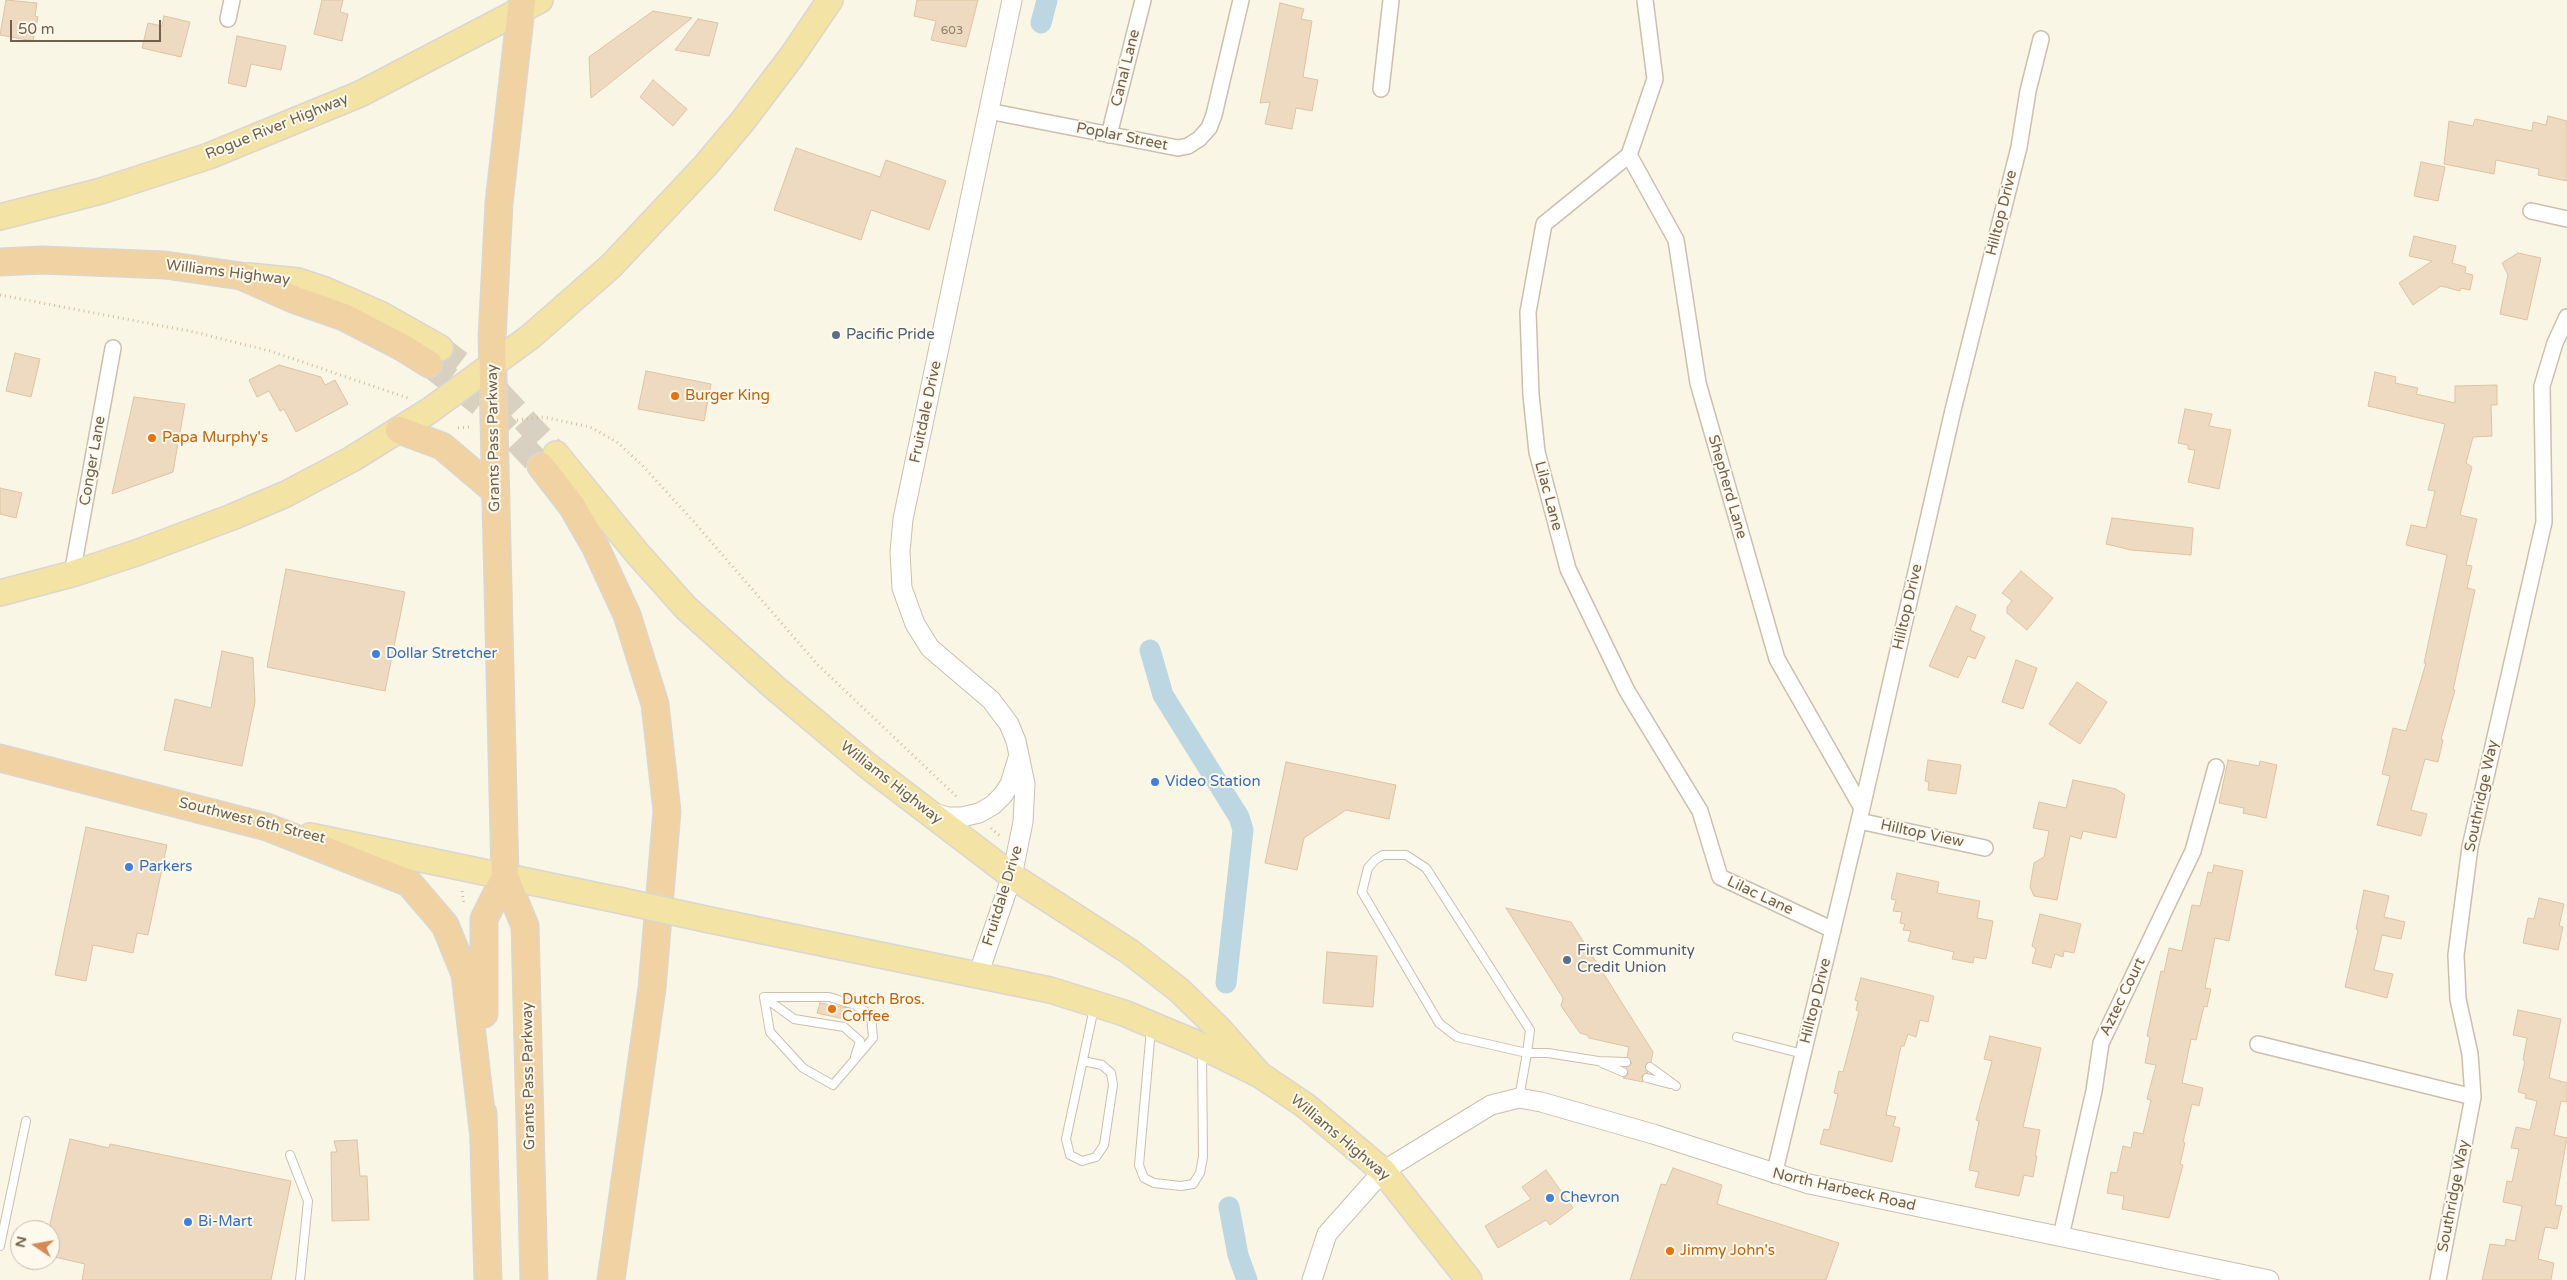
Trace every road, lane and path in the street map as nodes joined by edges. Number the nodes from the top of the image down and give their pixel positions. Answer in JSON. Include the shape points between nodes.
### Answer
{"nodes":[{"id":1,"x":232,"y":0,"type":"edge"},
{"id":2,"x":830,"y":0,"type":"edge"},
{"id":3,"x":1012,"y":0,"type":"edge"},
{"id":4,"x":1142,"y":0,"type":"edge"},
{"id":5,"x":1241,"y":0,"type":"edge"},
{"id":6,"x":1390,"y":0,"type":"edge"},
{"id":7,"x":1645,"y":0,"type":"edge"},
{"id":8,"x":528,"y":3,"type":"edge"},
{"id":9,"x":228,"y":19,"type":"dead end"},
{"id":10,"x":2041,"y":39,"type":"dead end"},
{"id":11,"x":1381,"y":89,"type":"dead end"},
{"id":12,"x":988,"y":111,"type":"junction"},
{"id":13,"x":1109,"y":135,"type":"junction"},
{"id":14,"x":1628,"y":155,"type":"junction"},
{"id":15,"x":2531,"y":211,"type":"dead end"},
{"id":16,"x":0,"y":217,"type":"edge"},
{"id":17,"x":2567,"y":219,"type":"edge"},
{"id":18,"x":0,"y":262,"type":"edge"},
{"id":19,"x":2567,"y":317,"type":"edge"},
{"id":20,"x":113,"y":348,"type":"dead end"},
{"id":21,"x":435,"y":356,"type":"tunnel mouth"},
{"id":22,"x":492,"y":365,"type":"junction"},
{"id":23,"x":399,"y":430,"type":"junction"},
{"id":24,"x":549,"y":460,"type":"joint"},
{"id":25,"x":495,"y":491,"type":"junction"},
{"id":26,"x":72,"y":574,"type":"junction"},
{"id":27,"x":3,"y":595,"type":"edge"},
{"id":28,"x":6,"y":756,"type":"edge"},
{"id":29,"x":1018,"y":758,"type":"junction"},
{"id":30,"x":2216,"y":768,"type":"dead end"},
{"id":31,"x":925,"y":810,"type":"junction"},
{"id":32,"x":1861,"y":814,"type":"junction"},
{"id":33,"x":268,"y":827,"type":"junction"},
{"id":34,"x":1985,"y":848,"type":"dead end"},
{"id":35,"x":1012,"y":876,"type":"junction"},
{"id":36,"x":505,"y":877,"type":"junction"},
{"id":37,"x":458,"y":889,"type":"dead end"},
{"id":38,"x":465,"y":906,"type":"dead end"},
{"id":39,"x":1833,"y":930,"type":"junction"},
{"id":40,"x":978,"y":975,"type":"junction"},
{"id":41,"x":764,"y":997,"type":"junction"},
{"id":42,"x":1095,"y":1004,"type":"junction"},
{"id":43,"x":1151,"y":1024,"type":"junction"},
{"id":44,"x":1737,"y":1037,"type":"dead end"},
{"id":45,"x":2258,"y":1044,"type":"dead end"},
{"id":46,"x":1202,"y":1047,"type":"junction"},
{"id":47,"x":1527,"y":1052,"type":"junction"},
{"id":48,"x":1803,"y":1054,"type":"junction"},
{"id":49,"x":1083,"y":1061,"type":"junction"},
{"id":50,"x":1598,"y":1061,"type":"junction"},
{"id":51,"x":1626,"y":1062,"type":"dead end"},
{"id":52,"x":853,"y":1064,"type":"junction"},
{"id":53,"x":1650,"y":1067,"type":"dead end"},
{"id":54,"x":1624,"y":1072,"type":"dead end"},
{"id":55,"x":1260,"y":1075,"type":"junction"},
{"id":56,"x":1647,"y":1078,"type":"dead end"},
{"id":57,"x":2473,"y":1097,"type":"junction"},
{"id":58,"x":1519,"y":1098,"type":"junction"},
{"id":59,"x":26,"y":1121,"type":"dead end"},
{"id":60,"x":483,"y":1129,"type":"junction"},
{"id":61,"x":290,"y":1155,"type":"dead end"},
{"id":62,"x":1383,"y":1171,"type":"junction"},
{"id":63,"x":1774,"y":1175,"type":"junction"},
{"id":64,"x":2061,"y":1236,"type":"junction"},
{"id":65,"x":0,"y":1246,"type":"edge"},
{"id":66,"x":300,"y":1280,"type":"edge"},
{"id":67,"x":488,"y":1280,"type":"edge"},
{"id":68,"x":534,"y":1280,"type":"edge"},
{"id":69,"x":611,"y":1280,"type":"edge"},
{"id":70,"x":1312,"y":1280,"type":"edge"},
{"id":71,"x":1469,"y":1280,"type":"edge"},
{"id":72,"x":2268,"y":1280,"type":"edge"},
{"id":73,"x":2438,"y":1280,"type":"edge"}],
"edges":[{"from":1,"to":9,"type":"street"},
{"from":2,"to":22,"type":"main road","via":[[748,115],[692,181],[611,266],[530,338]]},
{"from":3,"to":12,"type":"street","name":"Fruitdale Drive"},
{"from":4,"to":13,"type":"street","name":"Canal Lane"},
{"from":5,"to":13,"type":"street","name":"Poplar Street","via":[[1214,116],[1199,139],[1178,148]]},
{"from":6,"to":11,"type":"street"},
{"from":7,"to":14,"type":"street","via":[[1655,79]]},
{"from":8,"to":16,"type":"main road","name":"Rogue River Highway","via":[[360,94],[209,156],[101,191]]},
{"from":8,"to":22,"type":"highway","name":"Grants Pass Parkway","via":[[499,203]]},
{"from":10,"to":32,"type":"street","name":"Hilltop Drive","via":[[2019,147],[1953,410]]},
{"from":12,"to":13,"type":"street","name":"Poplar Street"},
{"from":12,"to":29,"type":"street","name":"Fruitdale Drive","via":[[903,519],[900,552],[902,588],[915,624],[930,648],[991,700],[1005,718],[1016,741]]},
{"from":14,"to":32,"type":"street","name":"Shepherd Lane","via":[[1676,240],[1698,383],[1777,659]]},
{"from":14,"to":39,"type":"street","name":"Lilac Lane","via":[[1544,224],[1528,312],[1531,395],[1539,461],[1568,569],[1627,691],[1700,811],[1720,877]]},
{"from":15,"to":17,"type":"street"},
{"from":18,"to":21,"type":"highway","name":"Williams Highway","via":[[42,260],[165,265],[241,276],[344,317],[402,346]]},
{"from":19,"to":57,"type":"street","name":"Southridge Way","via":[[2542,386],[2544,522],[2470,847],[2456,955],[2458,999],[2470,1054]]},
{"from":20,"to":26,"type":"street","name":"Conger Lane"},
{"from":22,"to":23,"type":"main road"},
{"from":22,"to":25,"type":"highway","name":"Grants Pass Parkway"},
{"from":23,"to":25,"type":"highway","via":[[442,446]]},
{"from":23,"to":26,"type":"main road","via":[[286,494],[218,523]]},
{"from":24,"to":31,"type":"main road","name":"Williams Highway","via":[[686,608],[775,688]]},
{"from":24,"to":69,"type":"highway","via":[[627,614],[655,704],[667,811],[652,988]]},
{"from":25,"to":36,"type":"highway","name":"Grants Pass Parkway"},
{"from":26,"to":27,"type":"main road"},
{"from":28,"to":33,"type":"highway","name":"Southwest 6th Street"},
{"from":29,"to":31,"type":"street","via":[[1016,771],[1003,795],[979,813],[948,817]]},
{"from":29,"to":35,"type":"street","name":"Fruitdale Drive","via":[[1025,784],[1025,801],[1020,846]]},
{"from":30,"to":64,"type":"street","name":"Aztec Court","via":[[2194,851],[2101,1043],[2094,1091]]},
{"from":31,"to":35,"type":"main road","name":"Williams Highway"},
{"from":32,"to":34,"type":"street","name":"Hilltop View"},
{"from":32,"to":39,"type":"street","name":"Hilltop Drive"},
{"from":33,"to":36,"type":"main road","name":"Southwest 6th Street"},
{"from":33,"to":60,"type":"highway","via":[[409,883],[445,925],[465,974]]},
{"from":35,"to":40,"type":"street","name":"Fruitdale Drive"},
{"from":35,"to":55,"type":"main road","name":"Williams Highway","via":[[1130,952],[1178,990]]},
{"from":36,"to":40,"type":"main road","name":"Williams Highway","bridge":true},
{"from":36,"to":60,"type":"highway","name":"Grants Pass Parkway","via":[[484,919]]},
{"from":36,"to":68,"type":"highway","name":"Grants Pass Parkway","via":[[525,926]]},
{"from":37,"to":38,"type":"path","via":[[464,893]]},
{"from":39,"to":48,"type":"street","name":"Hilltop Drive"},
{"from":40,"to":42,"type":"main road","name":"Williams Highway","via":[[1050,990]]},
{"from":41,"to":52,"type":"lane","via":[[794,1019],[844,1027],[860,1041]]},
{"from":41,"to":52,"type":"lane","via":[[770,1032],[804,1068],[833,1086]]},
{"from":41,"to":52,"type":"lane","via":[[829,997],[855,1005],[871,1015],[873,1038]]},
{"from":42,"to":43,"type":"main road","name":"Williams Highway"},
{"from":42,"to":49,"type":"lane"},
{"from":43,"to":46,"type":"main road","name":"Williams Highway"},
{"from":43,"to":46,"type":"lane","via":[[1139,1165],[1144,1178],[1154,1183],[1193,1184],[1200,1173],[1203,1157]]},
{"from":44,"to":48,"type":"lane"},
{"from":45,"to":57,"type":"street"},
{"from":46,"to":55,"type":"main road","name":"Williams Highway"},
{"from":47,"to":47,"type":"lane","via":[[1530,1030],[1426,868],[1406,854],[1388,854],[1375,860],[1364,879],[1362,892],[1439,1023],[1457,1037]]},
{"from":47,"to":50,"type":"lane"},
{"from":47,"to":58,"type":"lane"},
{"from":48,"to":63,"type":"street","name":"Hilltop Drive"},
{"from":49,"to":49,"type":"lane","via":[[1066,1139],[1070,1155],[1082,1162],[1096,1157],[1104,1145],[1113,1085],[1111,1073],[1102,1065]]},
{"from":50,"to":51,"type":"lane"},
{"from":50,"to":54,"type":"lane"},
{"from":53,"to":56,"type":"lane","via":[[1676,1086]]},
{"from":55,"to":62,"type":"main road","name":"Williams Highway","via":[[1306,1106]]},
{"from":57,"to":73,"type":"street","name":"Southridge Way"},
{"from":58,"to":62,"type":"street","name":"North Harbeck Road","via":[[1491,1105]]},
{"from":58,"to":63,"type":"street","name":"North Harbeck Road","via":[[1653,1134]]},
{"from":59,"to":65,"type":"lane"},
{"from":60,"to":67,"type":"highway"},
{"from":61,"to":66,"type":"lane","via":[[308,1201]]},
{"from":62,"to":70,"type":"street","name":"North Harbeck Road","via":[[1327,1234]]},
{"from":62,"to":71,"type":"main road","name":"Williams Highway"},
{"from":63,"to":64,"type":"street","name":"North Harbeck Road"},
{"from":64,"to":72,"type":"street","name":"North Harbeck Road"}]}
